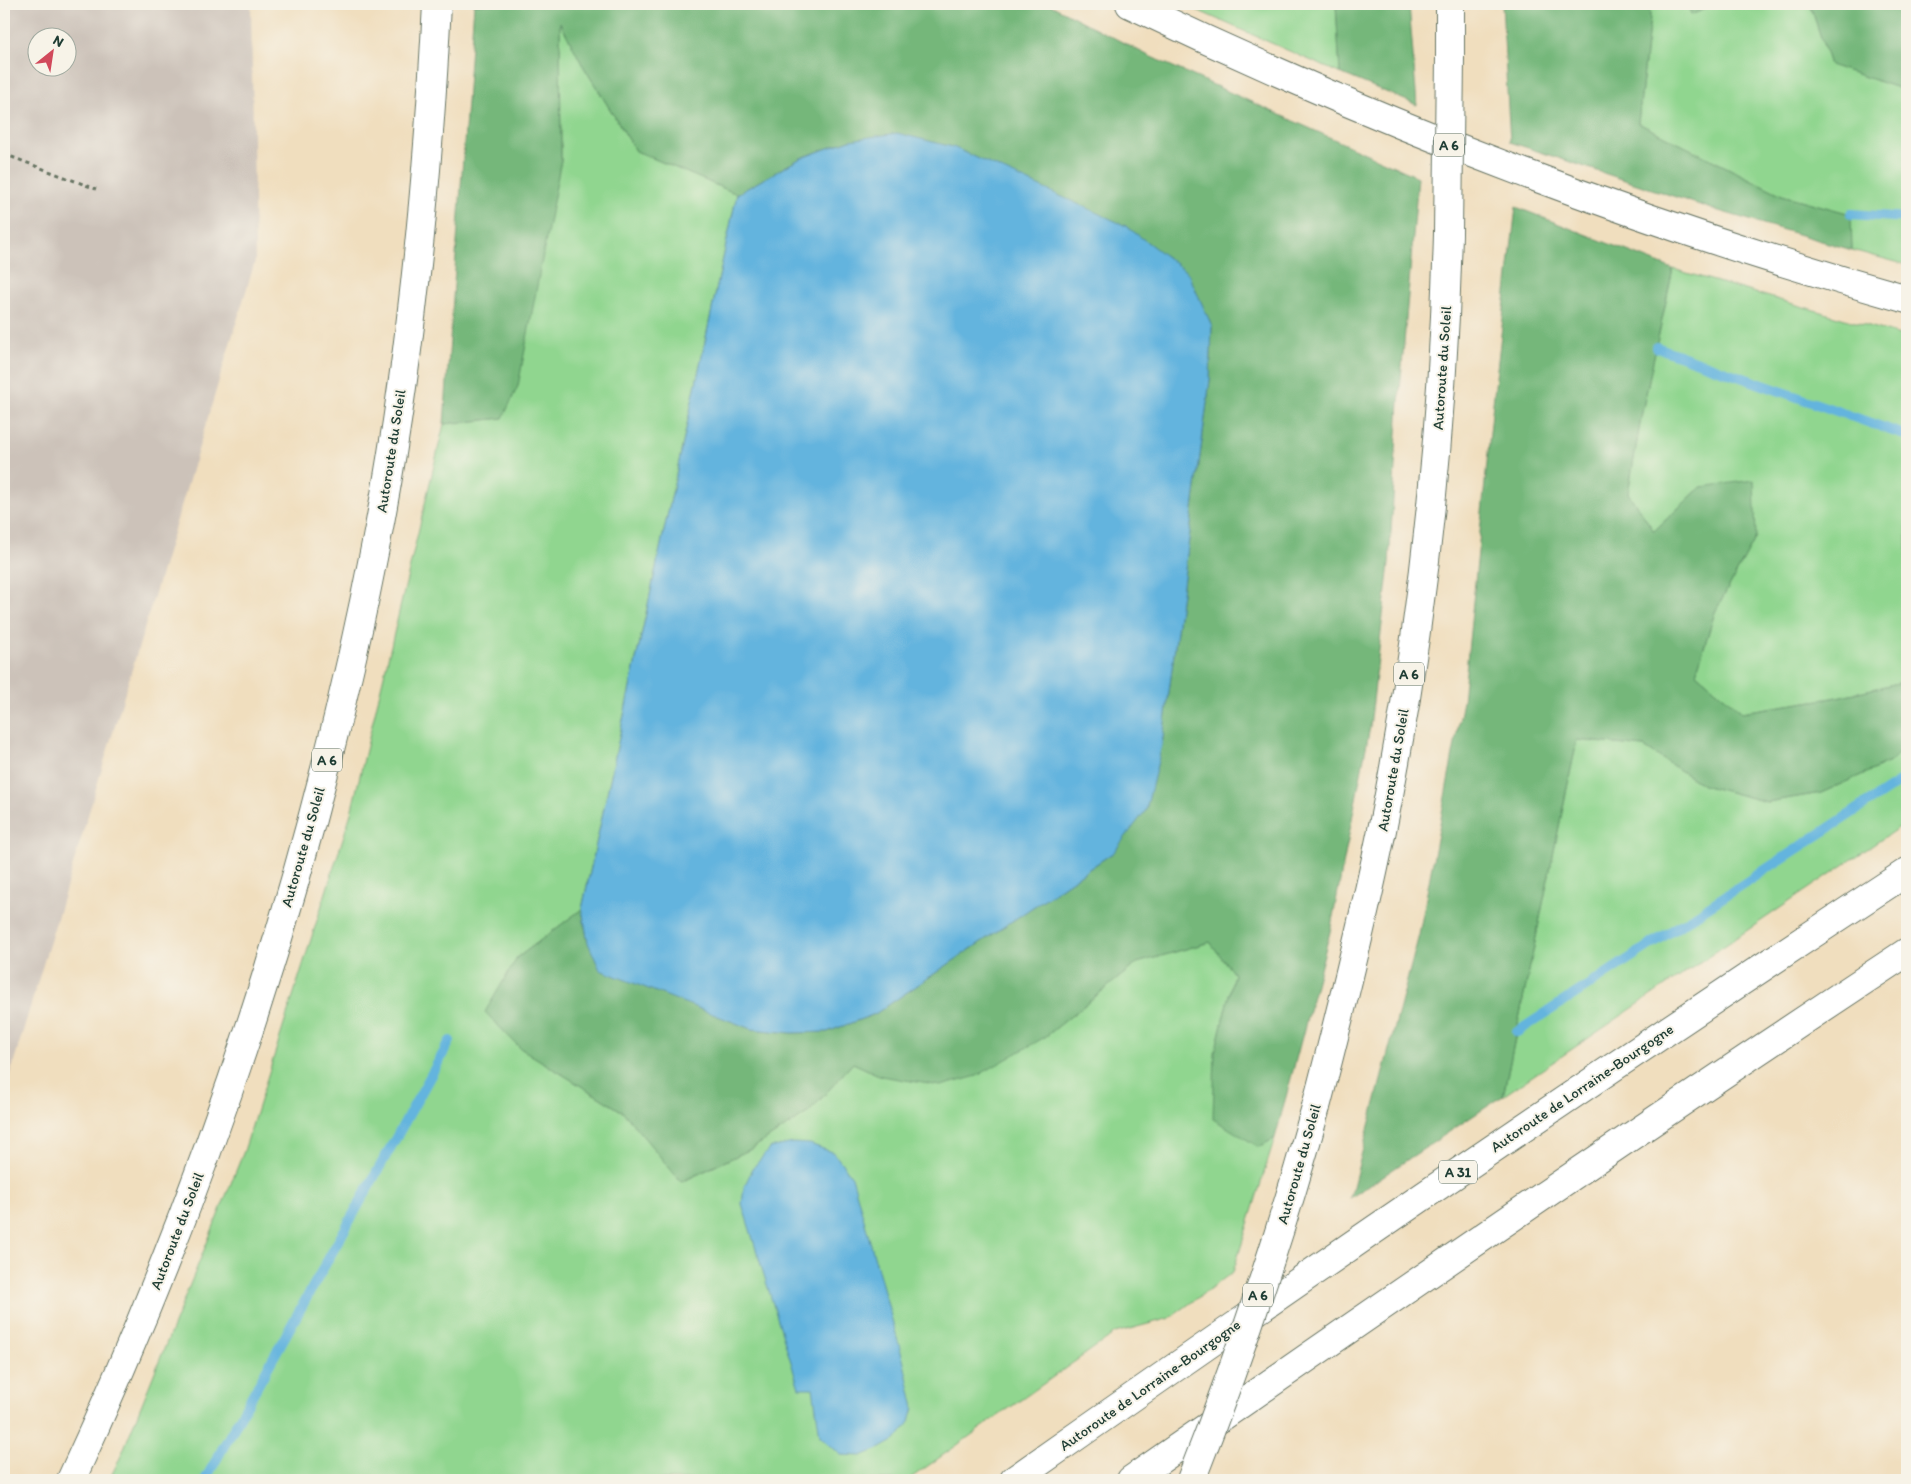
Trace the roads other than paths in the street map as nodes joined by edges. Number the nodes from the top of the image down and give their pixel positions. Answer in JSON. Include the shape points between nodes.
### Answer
{"nodes":[{"id":1,"x":437,"y":4,"type":"edge"},
{"id":2,"x":1130,"y":4,"type":"edge"},
{"id":3,"x":1450,"y":4,"type":"edge"},
{"id":4,"x":1907,"y":299,"type":"edge"},
{"id":5,"x":1907,"y":872,"type":"edge"},
{"id":6,"x":1907,"y":952,"type":"edge"},
{"id":7,"x":72,"y":1480,"type":"edge"},
{"id":8,"x":1014,"y":1480,"type":"edge"},
{"id":9,"x":1132,"y":1480,"type":"edge"},
{"id":10,"x":1190,"y":1480,"type":"edge"}],
"edges":[{"from":1,"to":7,"type":"highway","name":"Autoroute du Soleil","number":"A 6","via":[[427,162],[401,386],[375,545],[323,774],[271,958],[206,1153],[141,1323]]},
{"from":2,"to":4,"type":"highway","via":[[1292,79],[1590,198],[1713,240]]},
{"from":3,"to":10,"type":"highway","name":"Autoroute du Soleil","number":"A 6","bridge":true,"via":[[1446,313],[1437,443],[1406,701],[1361,927],[1316,1107],[1257,1299]]},
{"from":5,"to":8,"type":"highway","name":"Autoroute de Lorraine-Bourgogne","number":"A 31","via":[[1650,1042]]},
{"from":6,"to":9,"type":"highway"}]}
